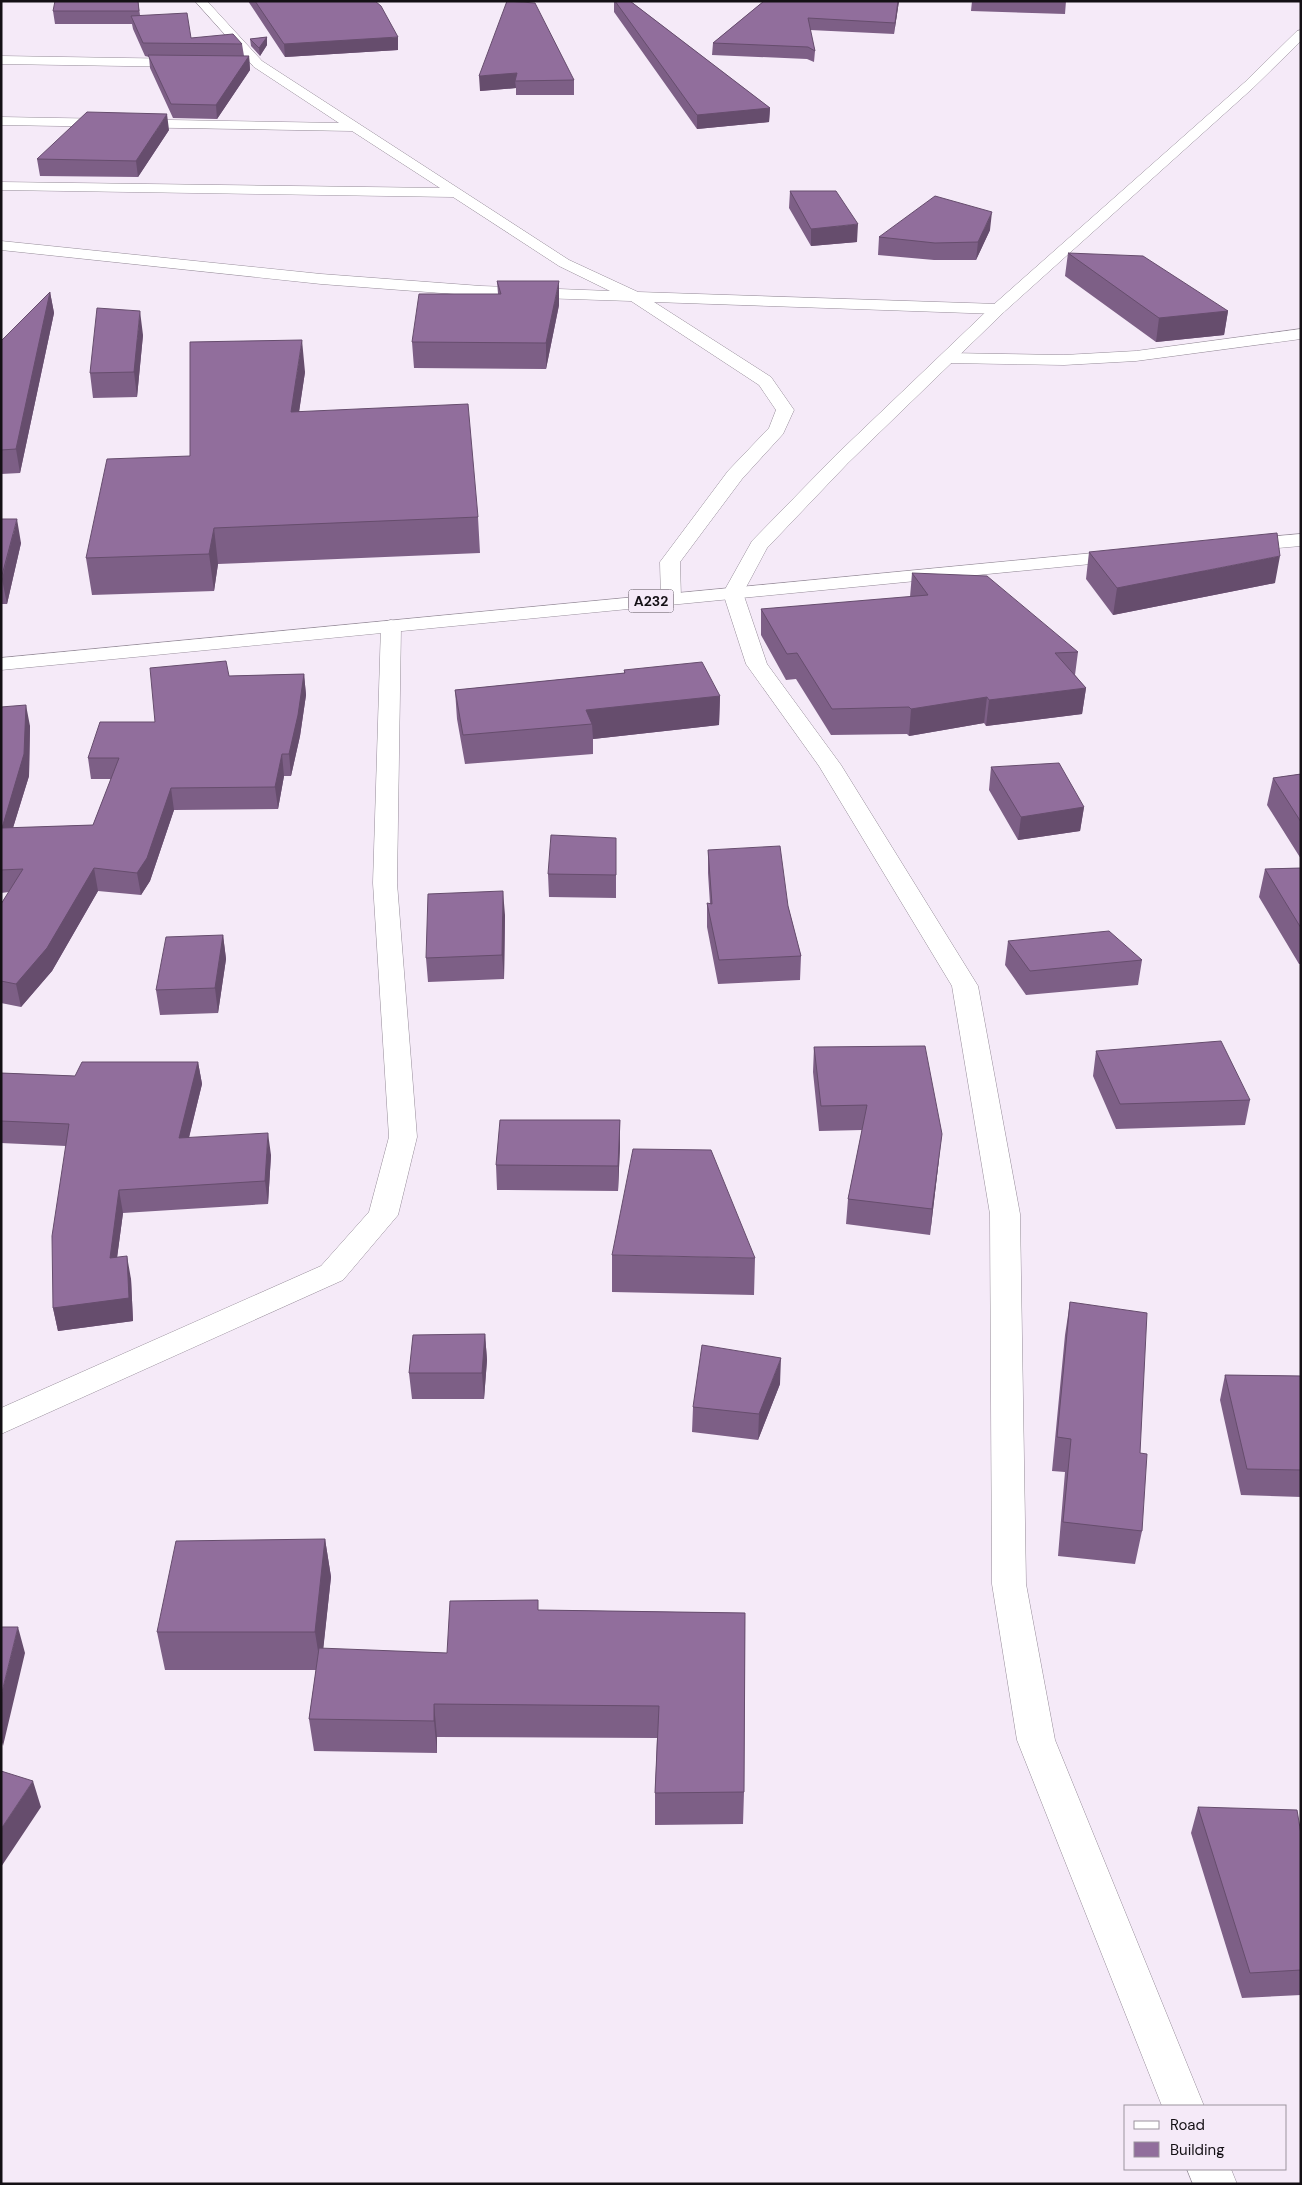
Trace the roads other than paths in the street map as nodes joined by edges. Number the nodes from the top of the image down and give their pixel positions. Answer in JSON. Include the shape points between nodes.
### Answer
{"nodes":[{"id":1,"x":201,"y":1,"type":"edge"},
{"id":2,"x":1301,"y":34,"type":"edge"},
{"id":3,"x":1,"y":60,"type":"edge"},
{"id":4,"x":199,"y":63,"type":"edge"},
{"id":5,"x":238,"y":64,"type":"edge"},
{"id":6,"x":258,"y":64,"type":"junction"},
{"id":7,"x":1,"y":121,"type":"edge"},
{"id":8,"x":352,"y":127,"type":"junction"},
{"id":9,"x":1,"y":186,"type":"edge"},
{"id":10,"x":456,"y":194,"type":"junction"},
{"id":11,"x":1,"y":245,"type":"edge"},
{"id":12,"x":634,"y":296,"type":"junction"},
{"id":13,"x":998,"y":309,"type":"junction"},
{"id":14,"x":1301,"y":334,"type":"edge"},
{"id":15,"x":948,"y":358,"type":"junction"},
{"id":16,"x":1301,"y":540,"type":"edge"},
{"id":17,"x":1222,"y":547,"type":"edge"},
{"id":18,"x":1144,"y":554,"type":"edge"},
{"id":19,"x":733,"y":593,"type":"junction"},
{"id":20,"x":671,"y":599,"type":"junction"},
{"id":21,"x":391,"y":626,"type":"junction"},
{"id":22,"x":1,"y":664,"type":"edge"},
{"id":23,"x":1,"y":1422,"type":"edge"},
{"id":24,"x":1183,"y":2105,"type":"edge"},
{"id":25,"x":1209,"y":2170,"type":"edge"},
{"id":26,"x":1215,"y":2184,"type":"edge"}],
"edges":[{"from":1,"to":6,"type":"street"},
{"from":2,"to":13,"type":"street","via":[[1249,85]]},
{"from":3,"to":4,"type":"street"},
{"from":5,"to":6,"type":"street"},
{"from":6,"to":8,"type":"street"},
{"from":7,"to":8,"type":"street"},
{"from":8,"to":10,"type":"street"},
{"from":9,"to":10,"type":"street"},
{"from":10,"to":12,"type":"street","via":[[564,263]]},
{"from":11,"to":12,"type":"street","via":[[321,279],[481,291]]},
{"from":12,"to":13,"type":"street"},
{"from":12,"to":20,"type":"street","via":[[765,381],[784,410],[777,430],[735,475],[670,562]]},
{"from":13,"to":15,"type":"street"},
{"from":14,"to":15,"type":"street","via":[[1136,356],[1064,360]]},
{"from":15,"to":19,"type":"street","via":[[842,459],[759,545]]},
{"from":16,"to":17,"type":"street"},
{"from":18,"to":19,"type":"street","number":"A232"},
{"from":19,"to":20,"type":"street","number":"A232"},
{"from":19,"to":24,"type":"street","via":[[757,664],[830,765],[965,986],[1005,1214],[1009,1584],[1036,1740]]},
{"from":20,"to":21,"type":"street","number":"A232"},
{"from":21,"to":22,"type":"street","number":"A232"},
{"from":21,"to":23,"type":"street","via":[[385,883],[403,1137],[383,1215],[332,1273]]},
{"from":25,"to":26,"type":"street"}]}
